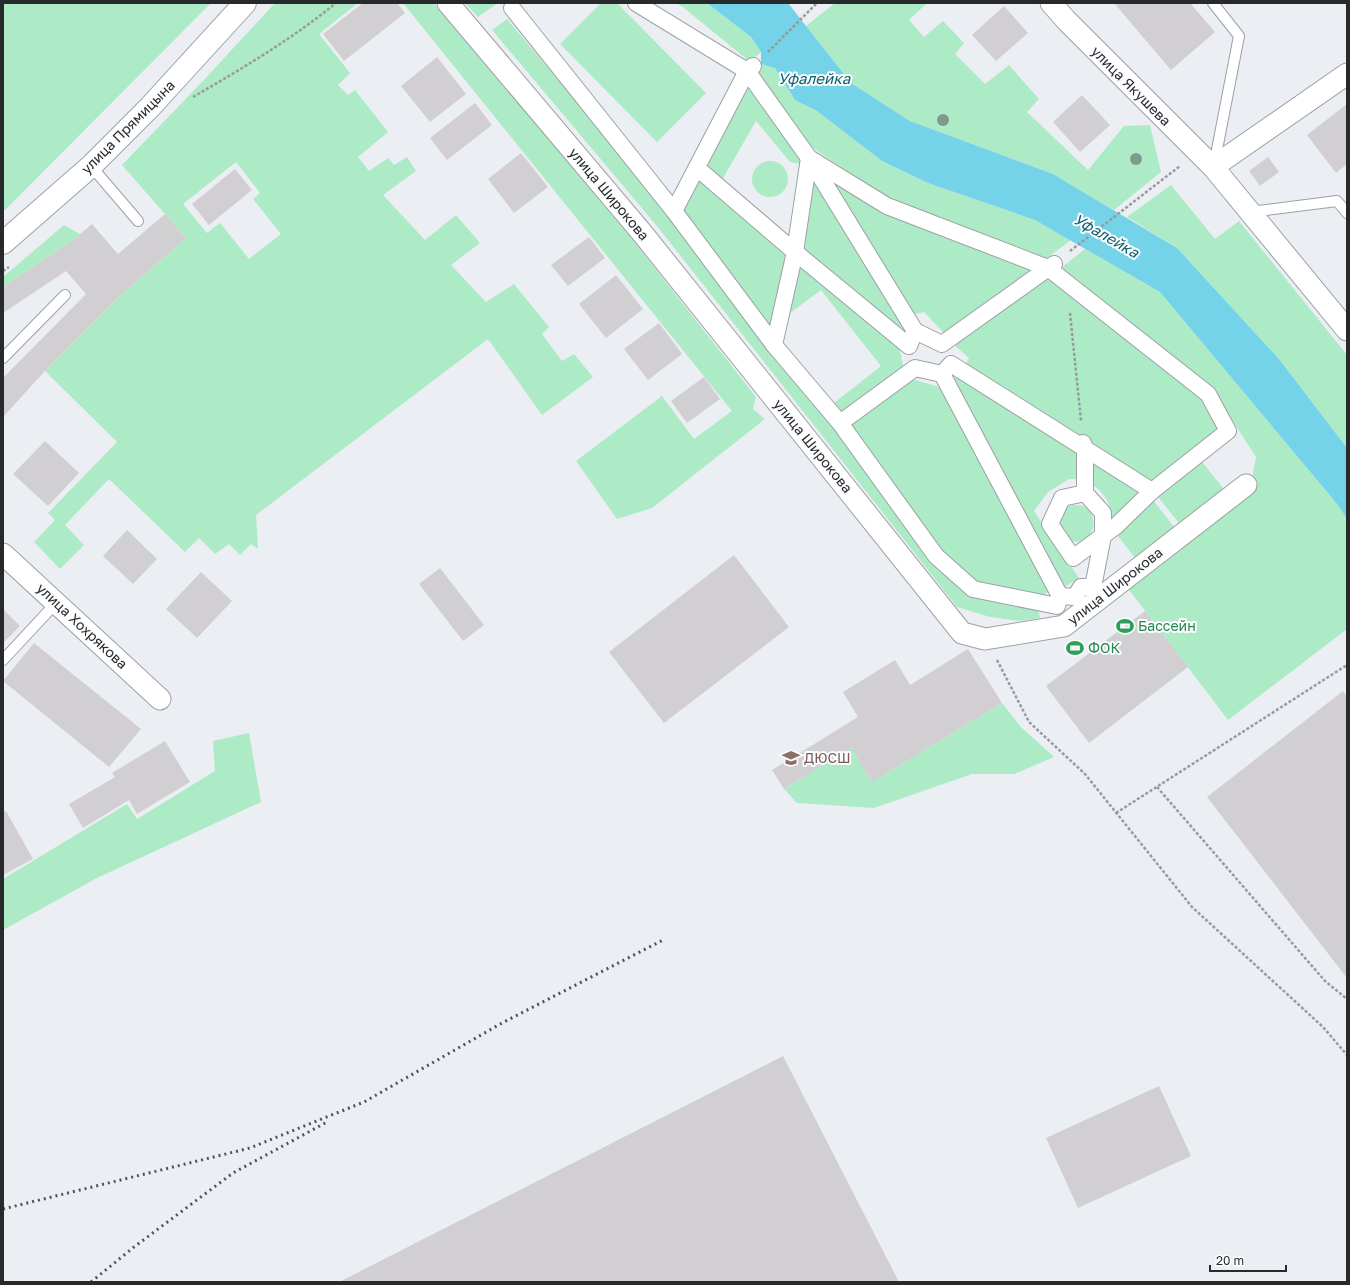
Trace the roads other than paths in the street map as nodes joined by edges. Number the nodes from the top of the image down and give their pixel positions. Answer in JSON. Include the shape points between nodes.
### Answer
{"nodes":[{"id":1,"x":245,"y":3,"type":"edge"},
{"id":2,"x":448,"y":3,"type":"edge"},
{"id":3,"x":636,"y":3,"type":"edge"},
{"id":4,"x":1051,"y":3,"type":"edge"},
{"id":5,"x":1213,"y":3,"type":"edge"},
{"id":6,"x":513,"y":8,"type":"edge"},
{"id":7,"x":750,"y":69,"type":"junction"},
{"id":8,"x":1347,"y":74,"type":"edge"},
{"id":9,"x":809,"y":158,"type":"junction"},
{"id":10,"x":91,"y":166,"type":"junction"},
{"id":11,"x":1213,"y":167,"type":"junction"},
{"id":12,"x":697,"y":168,"type":"junction"},
{"id":13,"x":674,"y":211,"type":"junction"},
{"id":14,"x":1250,"y":212,"type":"junction"},
{"id":15,"x":1347,"y":213,"type":"edge"},
{"id":16,"x":138,"y":220,"type":"dead end"},
{"id":17,"x":3,"y":243,"type":"edge"},
{"id":18,"x":795,"y":252,"type":"junction"},
{"id":19,"x":1056,"y":262,"type":"junction"},
{"id":20,"x":65,"y":294,"type":"dead end"},
{"id":21,"x":1347,"y":330,"type":"edge"},
{"id":22,"x":912,"y":339,"type":"junction"},
{"id":23,"x":942,"y":344,"type":"junction"},
{"id":24,"x":774,"y":345,"type":"junction"},
{"id":25,"x":3,"y":358,"type":"edge"},
{"id":26,"x":915,"y":368,"type":"junction"},
{"id":27,"x":946,"y":369,"type":"junction"},
{"id":28,"x":840,"y":423,"type":"junction"},
{"id":29,"x":1084,"y":444,"type":"junction"},
{"id":30,"x":1246,"y":485,"type":"dead end"},
{"id":31,"x":1152,"y":491,"type":"junction"},
{"id":32,"x":1085,"y":493,"type":"junction"},
{"id":33,"x":1103,"y":536,"type":"junction"},
{"id":34,"x":3,"y":554,"type":"edge"},
{"id":35,"x":1060,"y":596,"type":"junction"},
{"id":36,"x":56,"y":603,"type":"junction"},
{"id":37,"x":3,"y":660,"type":"edge"},
{"id":38,"x":160,"y":699,"type":"dead end"}],
"edges":[{"from":1,"to":10,"type":"street","name":"улица Прямицына","via":[[150,107]]},
{"from":2,"to":30,"type":"street","name":"улица Широкова","via":[[643,234],[962,633],[986,639],[1064,626]]},
{"from":3,"to":7,"type":"street"},
{"from":4,"to":11,"type":"street","name":"улица Якушева"},
{"from":5,"to":11,"type":"lane","via":[[1240,36]]},
{"from":6,"to":13,"type":"street"},
{"from":7,"to":9,"type":"street"},
{"from":7,"to":12,"type":"street"},
{"from":8,"to":11,"type":"street"},
{"from":9,"to":18,"type":"street"},
{"from":9,"to":19,"type":"street","via":[[887,206]]},
{"from":9,"to":22,"type":"street"},
{"from":10,"to":16,"type":"lane"},
{"from":10,"to":17,"type":"street","name":"улица Прямицына"},
{"from":11,"to":14,"type":"street","name":"улица Якушева"},
{"from":12,"to":13,"type":"street"},
{"from":12,"to":18,"type":"street"},
{"from":13,"to":24,"type":"street"},
{"from":14,"to":15,"type":"lane","via":[[1337,201]]},
{"from":14,"to":21,"type":"street","name":"улица Якушева"},
{"from":18,"to":22,"type":"street"},
{"from":18,"to":24,"type":"street"},
{"from":19,"to":23,"type":"street"},
{"from":19,"to":31,"type":"street","via":[[1067,287],[1208,394],[1228,431]]},
{"from":20,"to":25,"type":"lane"},
{"from":22,"to":23,"type":"street"},
{"from":22,"to":26,"type":"street"},
{"from":23,"to":27,"type":"street"},
{"from":24,"to":28,"type":"street"},
{"from":26,"to":27,"type":"street"},
{"from":26,"to":28,"type":"street"},
{"from":27,"to":29,"type":"street"},
{"from":27,"to":35,"type":"street"},
{"from":28,"to":35,"type":"street","via":[[936,556],[973,589],[1057,606]]},
{"from":29,"to":31,"type":"street"},
{"from":29,"to":32,"type":"street"},
{"from":31,"to":33,"type":"street"},
{"from":32,"to":33,"type":"street","via":[[1102,513]]},
{"from":32,"to":33,"type":"street","via":[[1062,498],[1050,524],[1074,558]]},
{"from":33,"to":35,"type":"street","via":[[1093,586],[1081,587],[1075,597]]},
{"from":34,"to":36,"type":"street","name":"улица Хохрякова"},
{"from":36,"to":37,"type":"lane"},
{"from":36,"to":38,"type":"street","name":"улица Хохрякова"}]}
